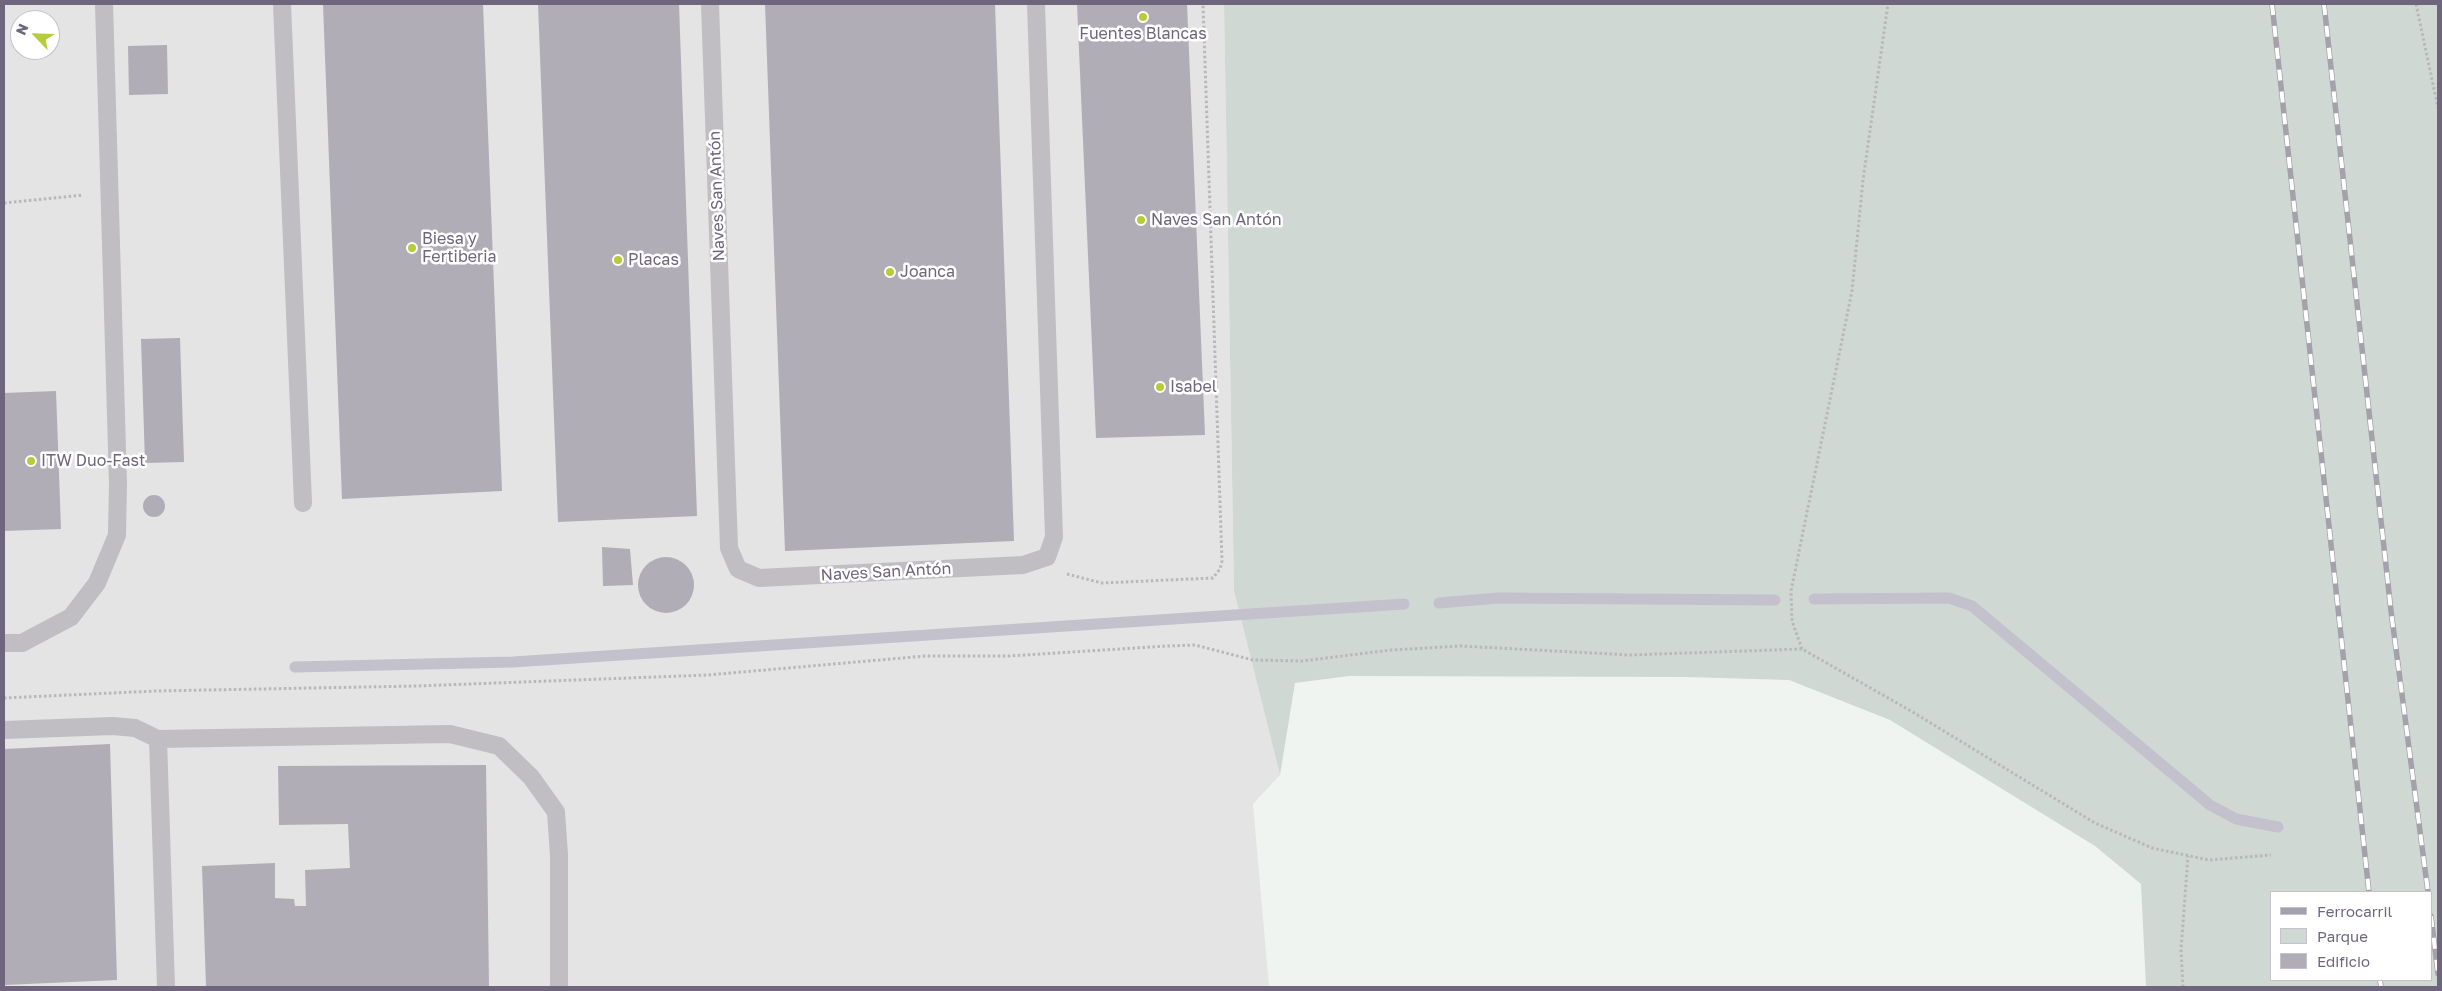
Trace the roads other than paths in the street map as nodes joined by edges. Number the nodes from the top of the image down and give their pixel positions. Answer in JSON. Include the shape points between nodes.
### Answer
{"nodes":[{"id":1,"x":104,"y":4,"type":"edge"},
{"id":2,"x":282,"y":4,"type":"edge"},
{"id":3,"x":710,"y":4,"type":"edge"},
{"id":4,"x":1036,"y":4,"type":"edge"},
{"id":5,"x":303,"y":503,"type":"dead end"},
{"id":6,"x":4,"y":643,"type":"edge"},
{"id":7,"x":4,"y":730,"type":"edge"},
{"id":8,"x":158,"y":739,"type":"junction"},
{"id":9,"x":166,"y":987,"type":"edge"},
{"id":10,"x":559,"y":987,"type":"edge"}],
"edges":[{"from":1,"to":6,"type":"lane","via":[[117,535],[97,583],[71,617],[22,642]]},
{"from":2,"to":5,"type":"lane"},
{"from":3,"to":4,"type":"lane","name":"Naves San Antón","via":[[729,548],[738,569],[759,578],[1023,565],[1047,557],[1054,537]]},
{"from":7,"to":8,"type":"lane","via":[[113,726],[135,728]]},
{"from":8,"to":9,"type":"lane"},
{"from":8,"to":10,"type":"lane","via":[[450,734],[499,746],[531,777],[556,812],[560,855]]}]}
